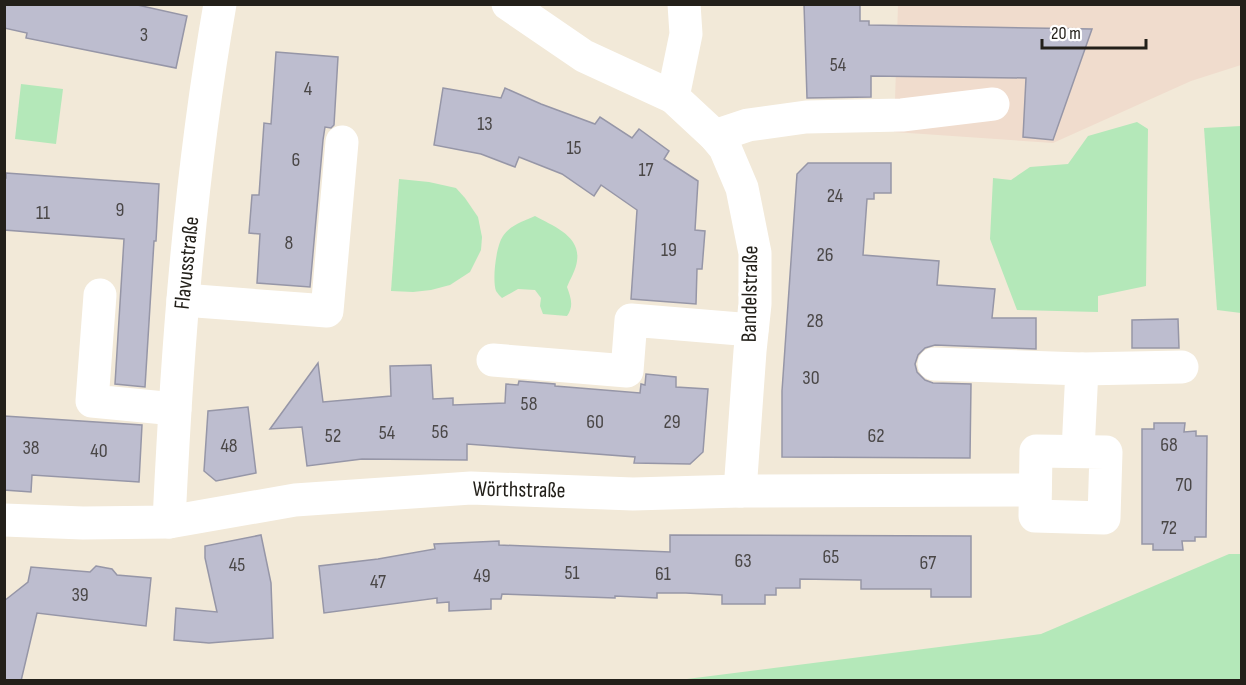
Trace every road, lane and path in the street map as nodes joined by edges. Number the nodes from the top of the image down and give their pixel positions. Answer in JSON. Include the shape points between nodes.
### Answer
{"nodes":[{"id":1,"x":220,"y":4,"type":"edge"},
{"id":2,"x":507,"y":4,"type":"edge"},
{"id":3,"x":684,"y":4,"type":"edge"},
{"id":4,"x":674,"y":97,"type":"junction"},
{"id":5,"x":993,"y":104,"type":"dead end"},
{"id":6,"x":715,"y":136,"type":"junction"},
{"id":7,"x":342,"y":142,"type":"dead end"},
{"id":8,"x":100,"y":295,"type":"dead end"},
{"id":9,"x":183,"y":300,"type":"junction"},
{"id":10,"x":752,"y":330,"type":"junction"},
{"id":11,"x":493,"y":360,"type":"dead end"},
{"id":12,"x":934,"y":364,"type":"dead end"},
{"id":13,"x":1182,"y":367,"type":"dead end"},
{"id":14,"x":1082,"y":369,"type":"junction"},
{"id":15,"x":175,"y":409,"type":"junction"},
{"id":16,"x":1078,"y":451,"type":"junction"},
{"id":17,"x":1035,"y":490,"type":"junction"},
{"id":18,"x":741,"y":491,"type":"junction"},
{"id":19,"x":4,"y":520,"type":"edge"},
{"id":20,"x":168,"y":522,"type":"junction"}],
"edges":[{"from":1,"to":9,"type":"street","name":"Flavusstraße","via":[[207,78]]},
{"from":2,"to":4,"type":"street","name":"Bandelstraße","via":[[584,56]]},
{"from":3,"to":4,"type":"street","via":[[686,34]]},
{"from":4,"to":6,"type":"street","name":"Bandelstraße"},
{"from":5,"to":6,"type":"street","via":[[902,115],[806,117],[748,125]]},
{"from":6,"to":10,"type":"street","name":"Bandelstraße","via":[[742,188],[755,253]]},
{"from":7,"to":9,"type":"street","via":[[327,311]]},
{"from":8,"to":15,"type":"street","via":[[92,401]]},
{"from":9,"to":15,"type":"street","name":"Flavusstraße"},
{"from":10,"to":11,"type":"street","via":[[631,320],[627,372]]},
{"from":10,"to":18,"type":"street","name":"Bandelstraße"},
{"from":12,"to":14,"type":"street"},
{"from":13,"to":14,"type":"street"},
{"from":14,"to":16,"type":"street"},
{"from":15,"to":20,"type":"street","name":"Flavusstraße"},
{"from":16,"to":17,"type":"street","via":[[1036,450]]},
{"from":16,"to":17,"type":"street","via":[[1106,452],[1104,518],[1035,516]]},
{"from":17,"to":18,"type":"street","name":"Wörthstraße"},
{"from":18,"to":20,"type":"street","name":"Wörthstraße","via":[[633,494],[471,488],[294,500]]},
{"from":19,"to":20,"type":"street","name":"Wörthstraße"}]}
